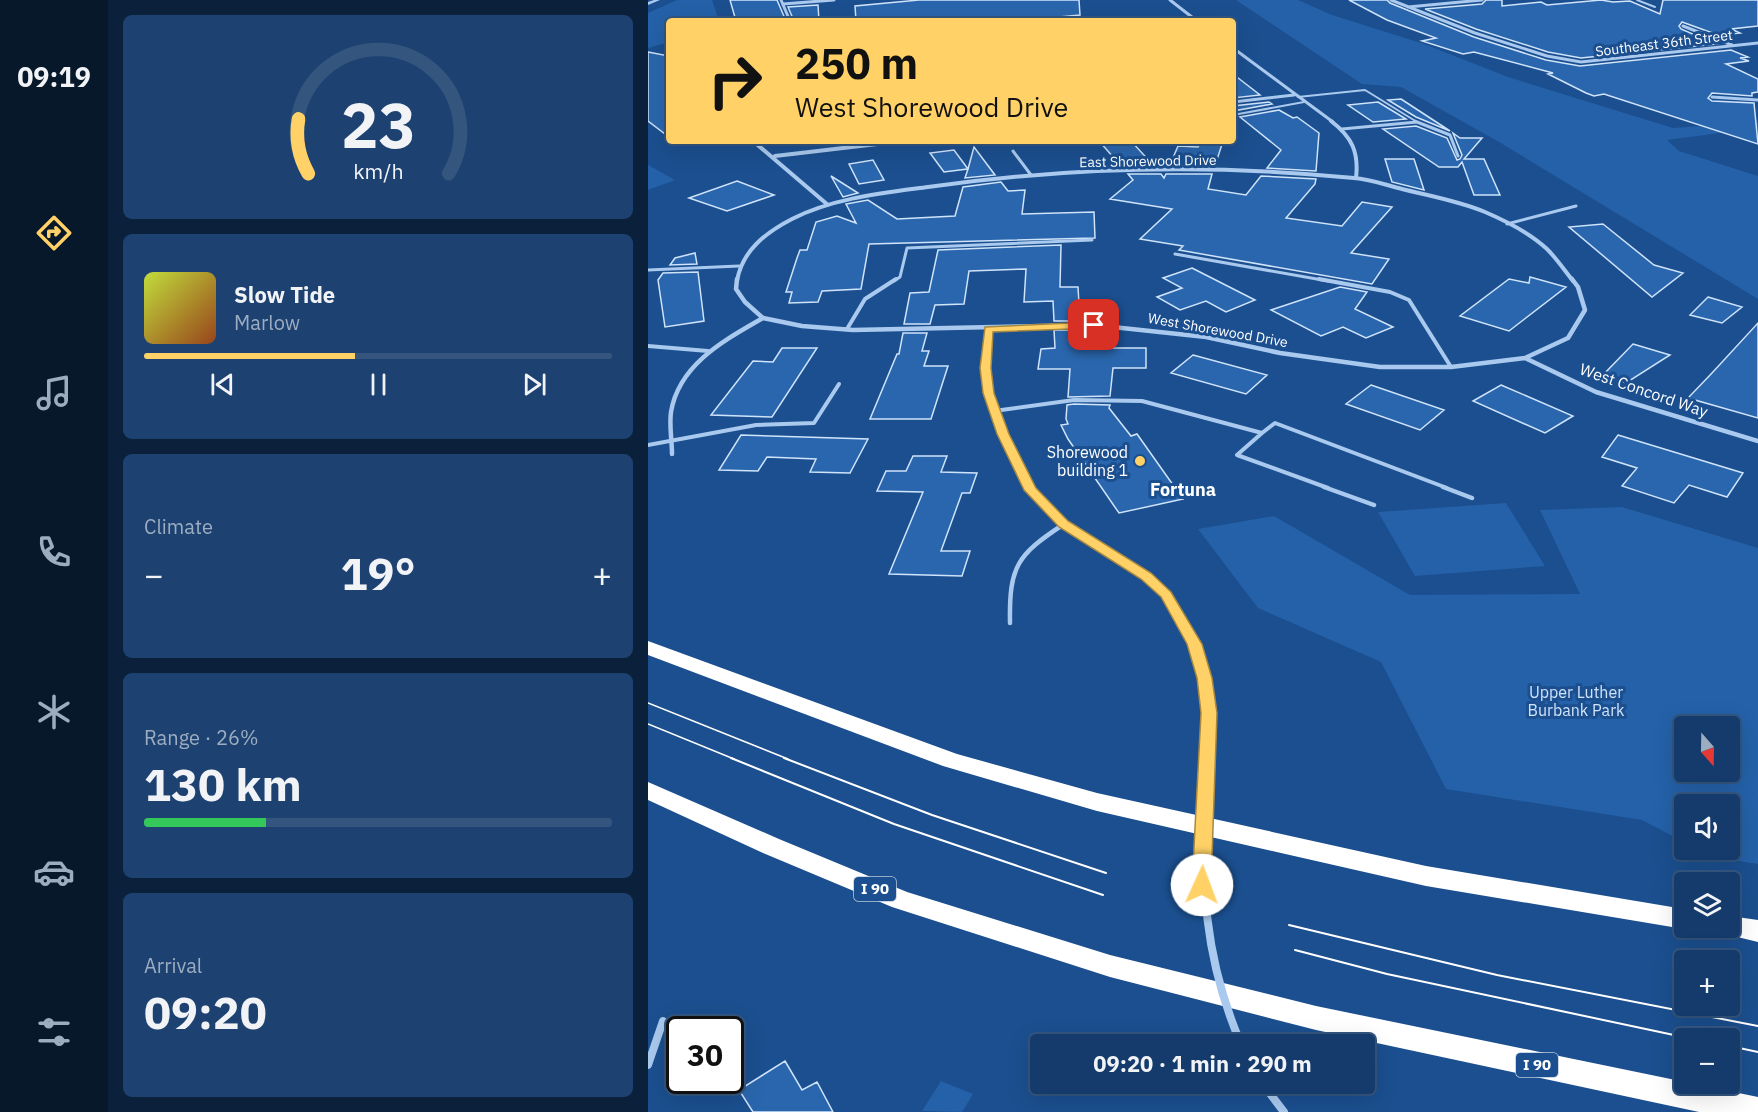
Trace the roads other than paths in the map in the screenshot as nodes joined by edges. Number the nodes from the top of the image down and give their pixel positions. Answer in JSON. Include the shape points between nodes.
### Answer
{"nodes":[{"id":1,"x":658,"y":0,"type":"edge"},
{"id":2,"x":781,"y":0,"type":"edge"},
{"id":3,"x":834,"y":0,"type":"edge"},
{"id":4,"x":1170,"y":0,"type":"edge"},
{"id":5,"x":1391,"y":0,"type":"edge"},
{"id":6,"x":1482,"y":0,"type":"edge"},
{"id":7,"x":1637,"y":0,"type":"edge"},
{"id":8,"x":648,"y":4,"type":"edge"},
{"id":9,"x":783,"y":4,"type":"junction"},
{"id":10,"x":1406,"y":7,"type":"junction"},
{"id":11,"x":1655,"y":7,"type":"dead end"},
{"id":12,"x":789,"y":18,"type":"edge"},
{"id":13,"x":1193,"y":18,"type":"edge"},
{"id":14,"x":1683,"y":26,"type":"dead end"},
{"id":15,"x":1758,"y":42,"type":"edge"},
{"id":16,"x":1733,"y":45,"type":"junction"},
{"id":17,"x":1236,"y":50,"type":"edge"},
{"id":18,"x":1296,"y":96,"type":"junction"},
{"id":19,"x":1712,"y":97,"type":"dead end"},
{"id":20,"x":1758,"y":100,"type":"edge"},
{"id":21,"x":1236,"y":102,"type":"edge"},
{"id":22,"x":1304,"y":102,"type":"junction"},
{"id":23,"x":1236,"y":114,"type":"edge"},
{"id":24,"x":1417,"y":122,"type":"junction"},
{"id":25,"x":1342,"y":129,"type":"junction"},
{"id":26,"x":757,"y":144,"type":"edge"},
{"id":27,"x":877,"y":144,"type":"edge"},
{"id":28,"x":1013,"y":151,"type":"dead end"},
{"id":29,"x":775,"y":156,"type":"junction"},
{"id":30,"x":1458,"y":156,"type":"dead end"},
{"id":31,"x":1031,"y":175,"type":"junction"},
{"id":32,"x":1356,"y":178,"type":"junction"},
{"id":33,"x":828,"y":205,"type":"junction"},
{"id":34,"x":1576,"y":207,"type":"dead end"},
{"id":35,"x":1507,"y":224,"type":"junction"},
{"id":36,"x":1092,"y":240,"type":"dead end"},
{"id":37,"x":1175,"y":254,"type":"dead end"},
{"id":38,"x":1560,"y":263,"type":"joint"},
{"id":39,"x":739,"y":266,"type":"junction"},
{"id":40,"x":648,"y":270,"type":"edge"},
{"id":41,"x":763,"y":318,"type":"junction"},
{"id":42,"x":847,"y":329,"type":"junction"},
{"id":43,"x":988,"y":329,"type":"junction"},
{"id":44,"x":648,"y":346,"type":"edge"},
{"id":45,"x":708,"y":351,"type":"junction"},
{"id":46,"x":1525,"y":358,"type":"junction"},
{"id":47,"x":1451,"y":368,"type":"junction"},
{"id":48,"x":839,"y":384,"type":"dead end"},
{"id":49,"x":993,"y":411,"type":"junction"},
{"id":50,"x":1262,"y":433,"type":"junction"},
{"id":51,"x":672,"y":441,"type":"junction"},
{"id":52,"x":1758,"y":441,"type":"edge"},
{"id":53,"x":648,"y":445,"type":"edge"},
{"id":54,"x":672,"y":454,"type":"dead end"},
{"id":55,"x":1472,"y":498,"type":"dead end"},
{"id":56,"x":1374,"y":505,"type":"dead end"},
{"id":57,"x":1064,"y":524,"type":"junction"},
{"id":58,"x":1010,"y":622,"type":"dead end"},
{"id":59,"x":648,"y":648,"type":"edge"},
{"id":60,"x":648,"y":790,"type":"edge"},
{"id":61,"x":1674,"y":917,"type":"edge"},
{"id":62,"x":1740,"y":928,"type":"edge"},
{"id":63,"x":1758,"y":931,"type":"edge"},
{"id":64,"x":663,"y":1021,"type":"dead end"},
{"id":65,"x":1237,"y":1034,"type":"edge"},
{"id":66,"x":648,"y":1065,"type":"edge"},
{"id":67,"x":1270,"y":1094,"type":"edge"},
{"id":68,"x":1758,"y":1111,"type":"edge"},
{"id":69,"x":1284,"y":1112,"type":"edge"}],
"edges":[{"from":1,"to":8,"type":"street"},
{"from":2,"to":9,"type":"street"},
{"from":3,"to":9,"type":"street"},
{"from":4,"to":13,"type":"street"},
{"from":5,"to":10,"type":"street","name":"Southeast 36th Street"},
{"from":6,"to":10,"type":"street"},
{"from":7,"to":11,"type":"lane"},
{"from":9,"to":12,"type":"street"},
{"from":10,"to":16,"type":"street","name":"Southeast 36th Street","via":[[1434,20],[1573,62],[1593,63]]},
{"from":14,"to":16,"type":"street"},
{"from":15,"to":16,"type":"street","name":"Southeast 36th Street"},
{"from":17,"to":18,"type":"street"},
{"from":18,"to":21,"type":"street"},
{"from":18,"to":22,"type":"street"},
{"from":18,"to":24,"type":"lane","via":[[1365,90]]},
{"from":19,"to":20,"type":"street"},
{"from":22,"to":23,"type":"lane"},
{"from":22,"to":25,"type":"street"},
{"from":24,"to":25,"type":"lane"},
{"from":24,"to":30,"type":"lane","via":[[1450,135]]},
{"from":25,"to":32,"type":"street","via":[[1359,155]]},
{"from":26,"to":29,"type":"street"},
{"from":27,"to":29,"type":"street"},
{"from":28,"to":31,"type":"lane"},
{"from":29,"to":33,"type":"street","via":[[807,191]]},
{"from":31,"to":32,"type":"street","name":"East Shorewood Drive","via":[[1203,169]]},
{"from":31,"to":33,"type":"street","name":"East Shorewood Drive","via":[[942,185]]},
{"from":32,"to":35,"type":"street","name":"East Shorewood Drive","via":[[1443,199],[1485,212]]},
{"from":33,"to":39,"type":"street","name":"East Shorewood Drive","via":[[771,232],[758,241]]},
{"from":34,"to":35,"type":"lane"},
{"from":35,"to":38,"type":"street","name":"East Shorewood Drive","via":[[1547,249]]},
{"from":36,"to":42,"type":"lane","via":[[907,248],[900,277],[865,299]]},
{"from":37,"to":47,"type":"lane","via":[[1403,297]]},
{"from":38,"to":46,"type":"street","name":"West Shorewood Drive","via":[[1578,287],[1585,310],[1568,338]]},
{"from":39,"to":40,"type":"lane"},
{"from":39,"to":41,"type":"street","via":[[736,289]]},
{"from":41,"to":42,"type":"street","name":"West Shorewood Drive"},
{"from":41,"to":45,"type":"street"},
{"from":42,"to":43,"type":"street","name":"West Shorewood Drive"},
{"from":43,"to":47,"type":"street","name":"West Shorewood Drive","via":[[1094,325],[1148,328],[1380,367]]},
{"from":43,"to":49,"type":"street","via":[[986,368]]},
{"from":44,"to":45,"type":"lane"},
{"from":45,"to":51,"type":"street","via":[[680,384],[671,412]]},
{"from":46,"to":47,"type":"street","name":"West Shorewood Drive"},
{"from":46,"to":52,"type":"street","name":"West Concord Way","via":[[1596,392]]},
{"from":48,"to":51,"type":"lane","via":[[814,423],[756,425]]},
{"from":49,"to":50,"type":"lane","via":[[1074,400],[1142,401]]},
{"from":49,"to":57,"type":"street","via":[[1031,490]]},
{"from":50,"to":55,"type":"lane","via":[[1275,423]]},
{"from":50,"to":56,"type":"lane","via":[[1237,455]]},
{"from":51,"to":53,"type":"lane"},
{"from":51,"to":54,"type":"street"},
{"from":57,"to":58,"type":"lane","via":[[1029,546],[1014,569],[1009,591]]},
{"from":57,"to":65,"type":"street","bridge":true,"via":[[1146,576],[1166,595],[1195,644],[1209,713],[1202,885],[1210,956],[1221,999]]},
{"from":59,"to":61,"type":"highway","via":[[951,760],[1097,802],[1426,876]]},
{"from":60,"to":68,"type":"highway","number":"I 90","via":[[901,900],[1110,966],[1316,1018]]},
{"from":62,"to":63,"type":"highway"},
{"from":64,"to":66,"type":"street"},
{"from":67,"to":69,"type":"street"}]}
